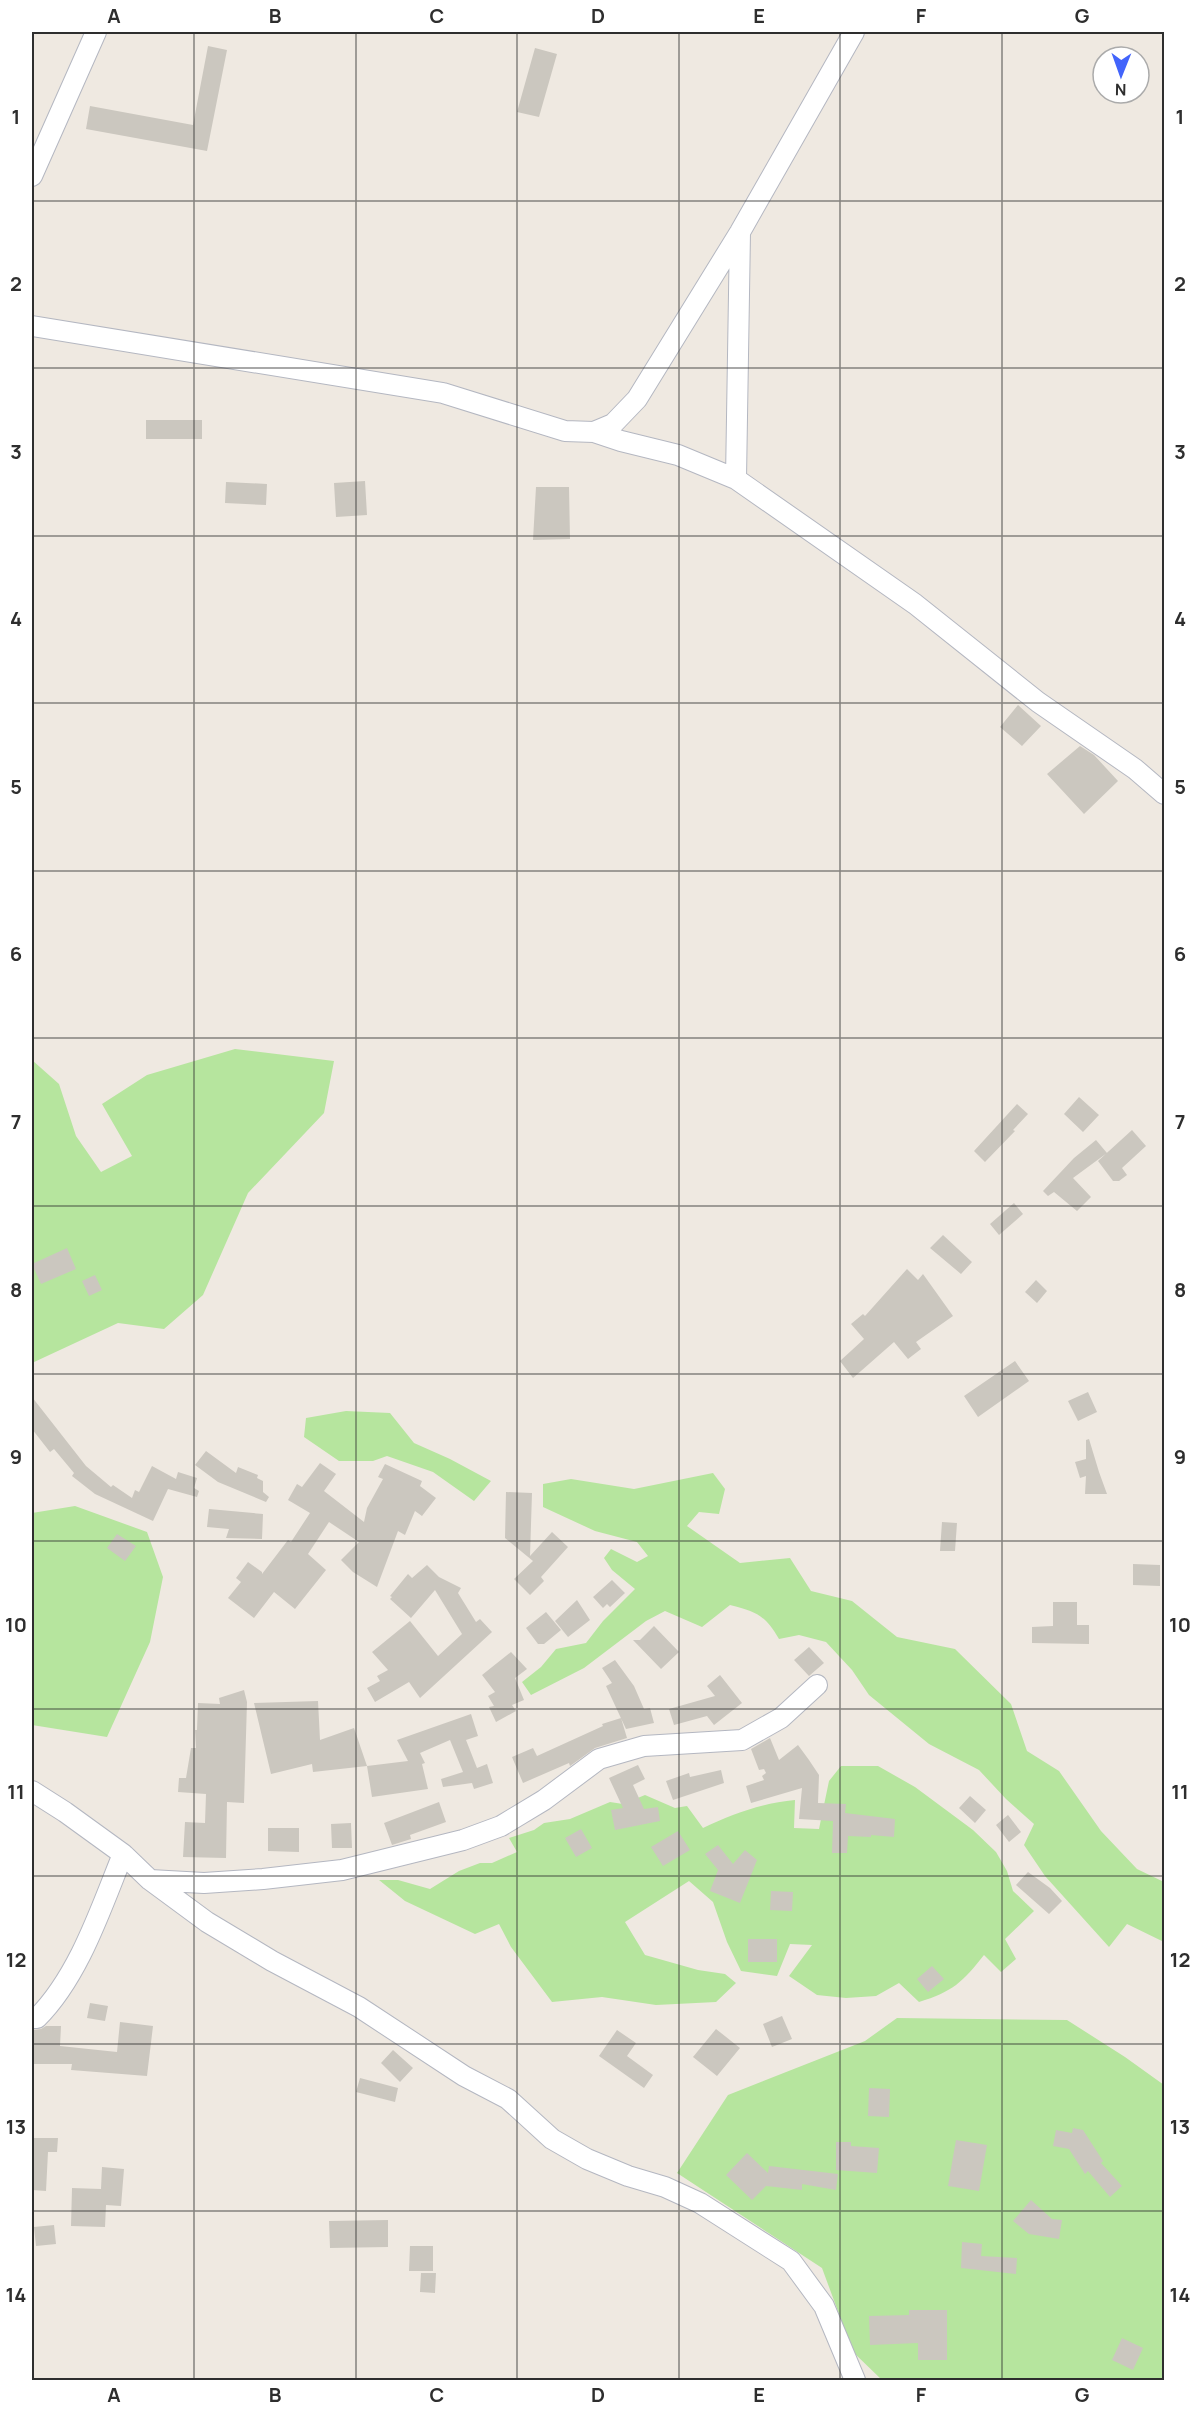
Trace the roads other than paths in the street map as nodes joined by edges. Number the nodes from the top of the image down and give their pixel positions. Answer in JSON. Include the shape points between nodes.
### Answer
{"nodes":[{"id":1,"x":96,"y":32,"type":"edge"},
{"id":2,"x":854,"y":32,"type":"edge"},
{"id":3,"x":32,"y":176,"type":"edge"},
{"id":4,"x":740,"y":232,"type":"junction"},
{"id":5,"x":32,"y":326,"type":"edge"},
{"id":6,"x":594,"y":432,"type":"junction"},
{"id":7,"x":736,"y":479,"type":"junction"},
{"id":8,"x":1164,"y":794,"type":"edge"},
{"id":9,"x":817,"y":1685,"type":"dead end"},
{"id":10,"x":32,"y":1791,"type":"edge"},
{"id":11,"x":123,"y":1854,"type":"junction"},
{"id":12,"x":150,"y":1880,"type":"junction"},
{"id":13,"x":32,"y":2018,"type":"edge"},
{"id":14,"x":855,"y":2380,"type":"edge"}],
"edges":[{"from":1,"to":3,"type":"street"},
{"from":2,"to":4,"type":"street"},
{"from":4,"to":6,"type":"street","via":[[637,399],[613,424]]},
{"from":4,"to":7,"type":"street"},
{"from":5,"to":6,"type":"street","via":[[443,393],[565,431]]},
{"from":6,"to":7,"type":"street","via":[[678,455]]},
{"from":7,"to":8,"type":"street","via":[[905,597],[1038,702],[1135,769]]},
{"from":9,"to":12,"type":"street","via":[[781,1718],[742,1740],[644,1746],[599,1759],[501,1826],[464,1840],[342,1870],[264,1880]]},
{"from":10,"to":11,"type":"street"},
{"from":11,"to":12,"type":"street"},
{"from":11,"to":13,"type":"street","via":[[76,1963],[44,2011]]},
{"from":12,"to":14,"type":"street","via":[[207,1922],[359,2007],[464,2076],[508,2099],[552,2139],[587,2159],[700,2203],[791,2261],[824,2306]]}]}
